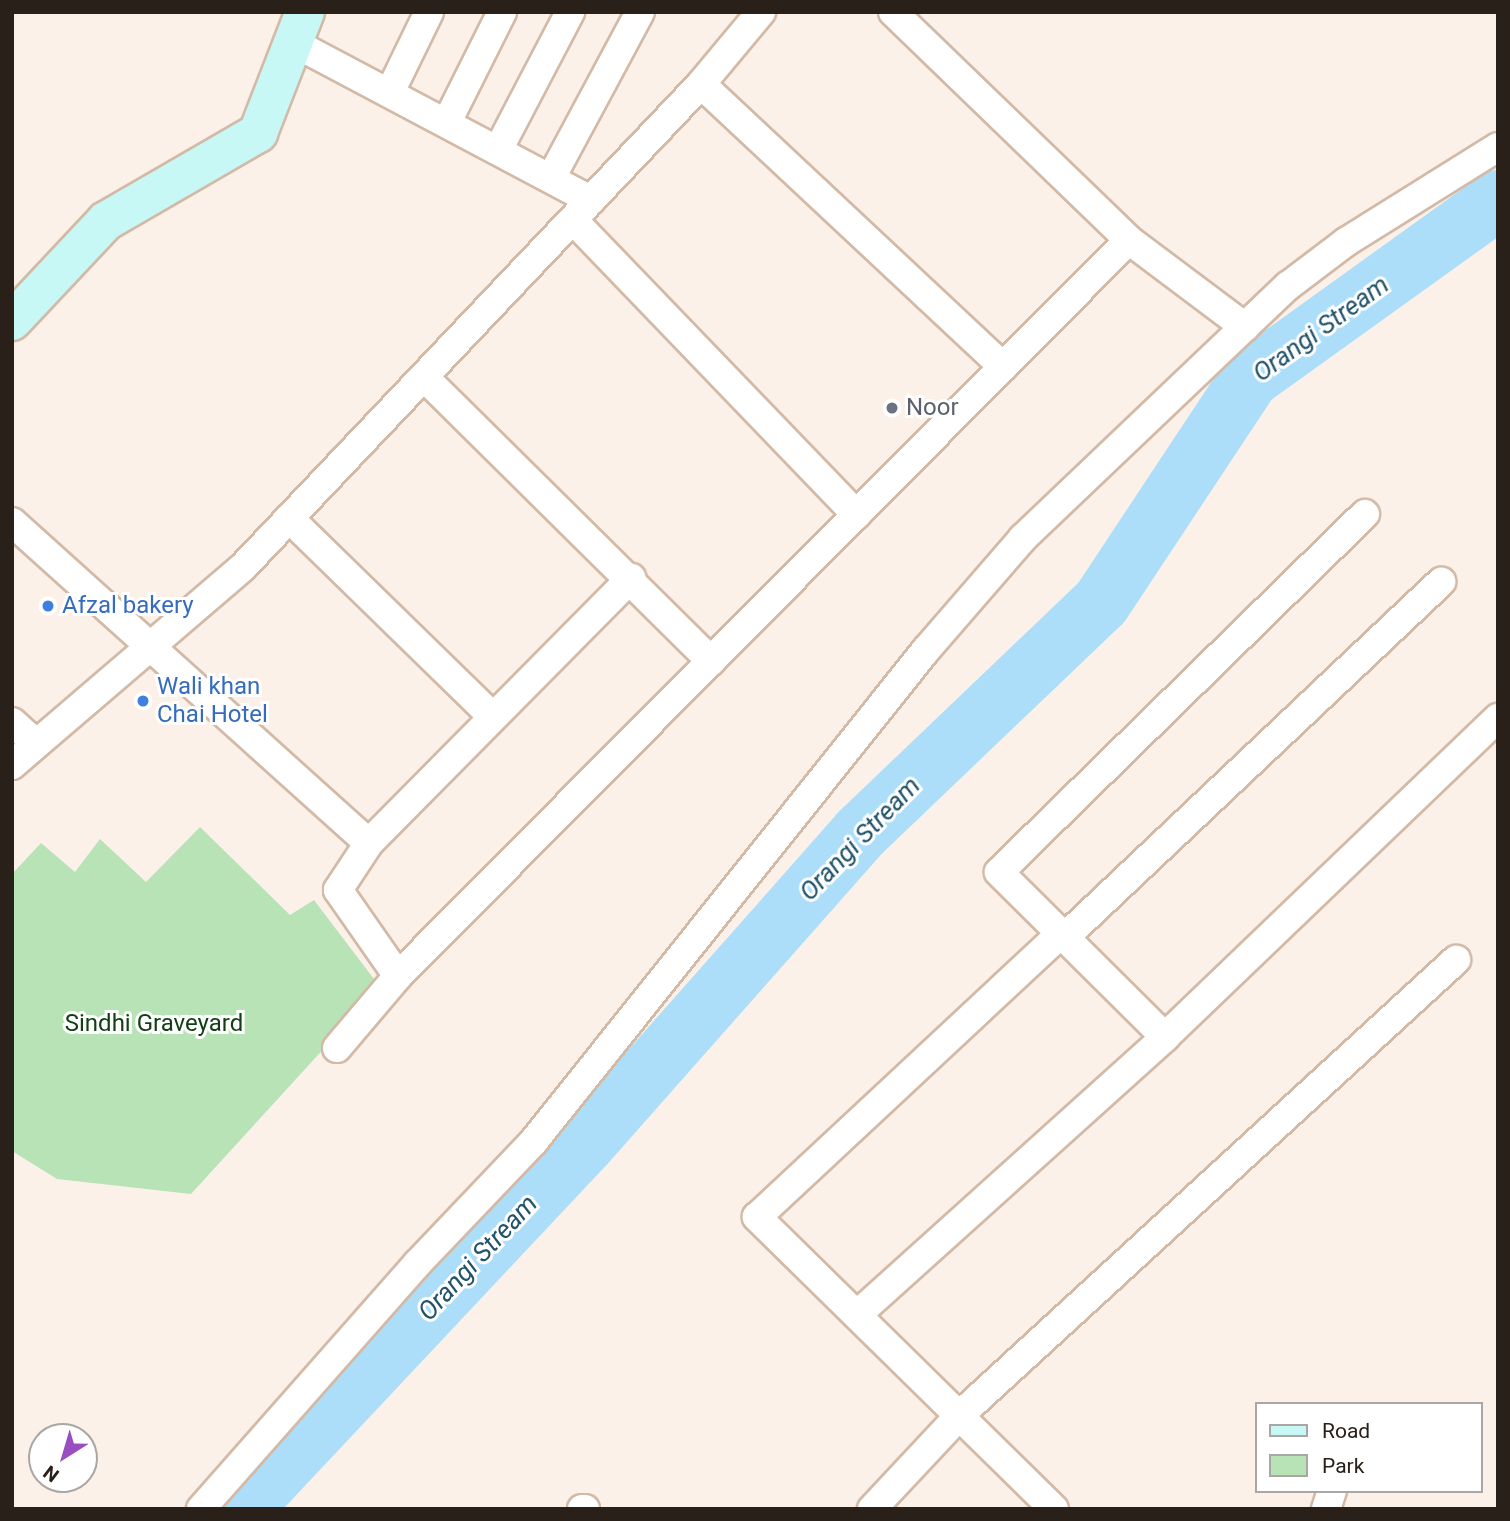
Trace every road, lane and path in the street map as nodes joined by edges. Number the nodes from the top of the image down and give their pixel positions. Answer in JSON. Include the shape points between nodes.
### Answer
{"nodes":[{"id":1,"x":429,"y":12,"type":"edge"},
{"id":2,"x":502,"y":12,"type":"edge"},
{"id":3,"x":570,"y":12,"type":"edge"},
{"id":4,"x":640,"y":12,"type":"edge"},
{"id":5,"x":761,"y":12,"type":"edge"},
{"id":6,"x":893,"y":12,"type":"edge"},
{"id":7,"x":301,"y":28,"type":"edge"},
{"id":8,"x":701,"y":84,"type":"junction"},
{"id":9,"x":390,"y":92,"type":"junction"},
{"id":10,"x":447,"y":122,"type":"junction"},
{"id":11,"x":1498,"y":147,"type":"edge"},
{"id":12,"x":498,"y":150,"type":"junction"},
{"id":13,"x":551,"y":178,"type":"junction"},
{"id":14,"x":582,"y":210,"type":"junction"},
{"id":15,"x":1129,"y":240,"type":"junction"},
{"id":16,"x":12,"y":321,"type":"edge"},
{"id":17,"x":1245,"y":327,"type":"junction"},
{"id":18,"x":1003,"y":367,"type":"junction"},
{"id":19,"x":424,"y":377,"type":"junction"},
{"id":20,"x":1365,"y":514,"type":"dead end"},
{"id":21,"x":857,"y":515,"type":"junction"},
{"id":22,"x":289,"y":518,"type":"junction"},
{"id":23,"x":12,"y":522,"type":"edge"},
{"id":24,"x":631,"y":578,"type":"junction"},
{"id":25,"x":1441,"y":582,"type":"dead end"},
{"id":26,"x":151,"y":645,"type":"junction"},
{"id":27,"x":711,"y":662,"type":"junction"},
{"id":28,"x":494,"y":717,"type":"junction"},
{"id":29,"x":1498,"y":718,"type":"edge"},
{"id":30,"x":12,"y":722,"type":"edge"},
{"id":31,"x":35,"y":743,"type":"junction"},
{"id":32,"x":12,"y":765,"type":"edge"},
{"id":33,"x":369,"y":844,"type":"junction"},
{"id":34,"x":1062,"y":936,"type":"junction"},
{"id":35,"x":1456,"y":960,"type":"dead end"},
{"id":36,"x":398,"y":976,"type":"junction"},
{"id":37,"x":1165,"y":1037,"type":"junction"},
{"id":38,"x":337,"y":1048,"type":"dead end"},
{"id":39,"x":859,"y":1312,"type":"junction"},
{"id":40,"x":961,"y":1414,"type":"junction"},
{"id":41,"x":201,"y":1509,"type":"edge"},
{"id":42,"x":872,"y":1509,"type":"edge"},
{"id":43,"x":1055,"y":1509,"type":"edge"}],
"edges":[{"from":1,"to":9,"type":"street"},
{"from":2,"to":10,"type":"street"},
{"from":3,"to":12,"type":"street"},
{"from":4,"to":13,"type":"street"},
{"from":5,"to":8,"type":"street"},
{"from":6,"to":15,"type":"street"},
{"from":7,"to":9,"type":"street"},
{"from":7,"to":16,"type":"street","via":[[258,133],[106,221]]},
{"from":8,"to":14,"type":"street"},
{"from":8,"to":18,"type":"street"},
{"from":9,"to":10,"type":"street"},
{"from":10,"to":12,"type":"street"},
{"from":11,"to":17,"type":"street","via":[[1346,242]]},
{"from":12,"to":13,"type":"street"},
{"from":13,"to":14,"type":"street"},
{"from":14,"to":19,"type":"street"},
{"from":14,"to":21,"type":"street"},
{"from":15,"to":17,"type":"street"},
{"from":15,"to":18,"type":"street"},
{"from":17,"to":41,"type":"street","via":[[1023,538],[926,650],[534,1141],[416,1264]]},
{"from":18,"to":21,"type":"street"},
{"from":19,"to":22,"type":"street"},
{"from":19,"to":24,"type":"street"},
{"from":20,"to":34,"type":"street","via":[[999,872]]},
{"from":21,"to":27,"type":"street"},
{"from":22,"to":26,"type":"street","via":[[243,567]]},
{"from":22,"to":28,"type":"street"},
{"from":23,"to":26,"type":"street"},
{"from":24,"to":27,"type":"street"},
{"from":24,"to":28,"type":"street"},
{"from":25,"to":34,"type":"street"},
{"from":26,"to":31,"type":"street"},
{"from":26,"to":33,"type":"street"},
{"from":27,"to":36,"type":"street"},
{"from":28,"to":33,"type":"street"},
{"from":29,"to":37,"type":"street"},
{"from":30,"to":31,"type":"street"},
{"from":31,"to":32,"type":"street"},
{"from":33,"to":36,"type":"street","via":[[338,890]]},
{"from":34,"to":37,"type":"street"},
{"from":34,"to":39,"type":"street","via":[[757,1217]]},
{"from":35,"to":40,"type":"street"},
{"from":36,"to":38,"type":"street"},
{"from":37,"to":39,"type":"street"},
{"from":39,"to":40,"type":"street"},
{"from":40,"to":42,"type":"street"},
{"from":40,"to":43,"type":"street"}]}
